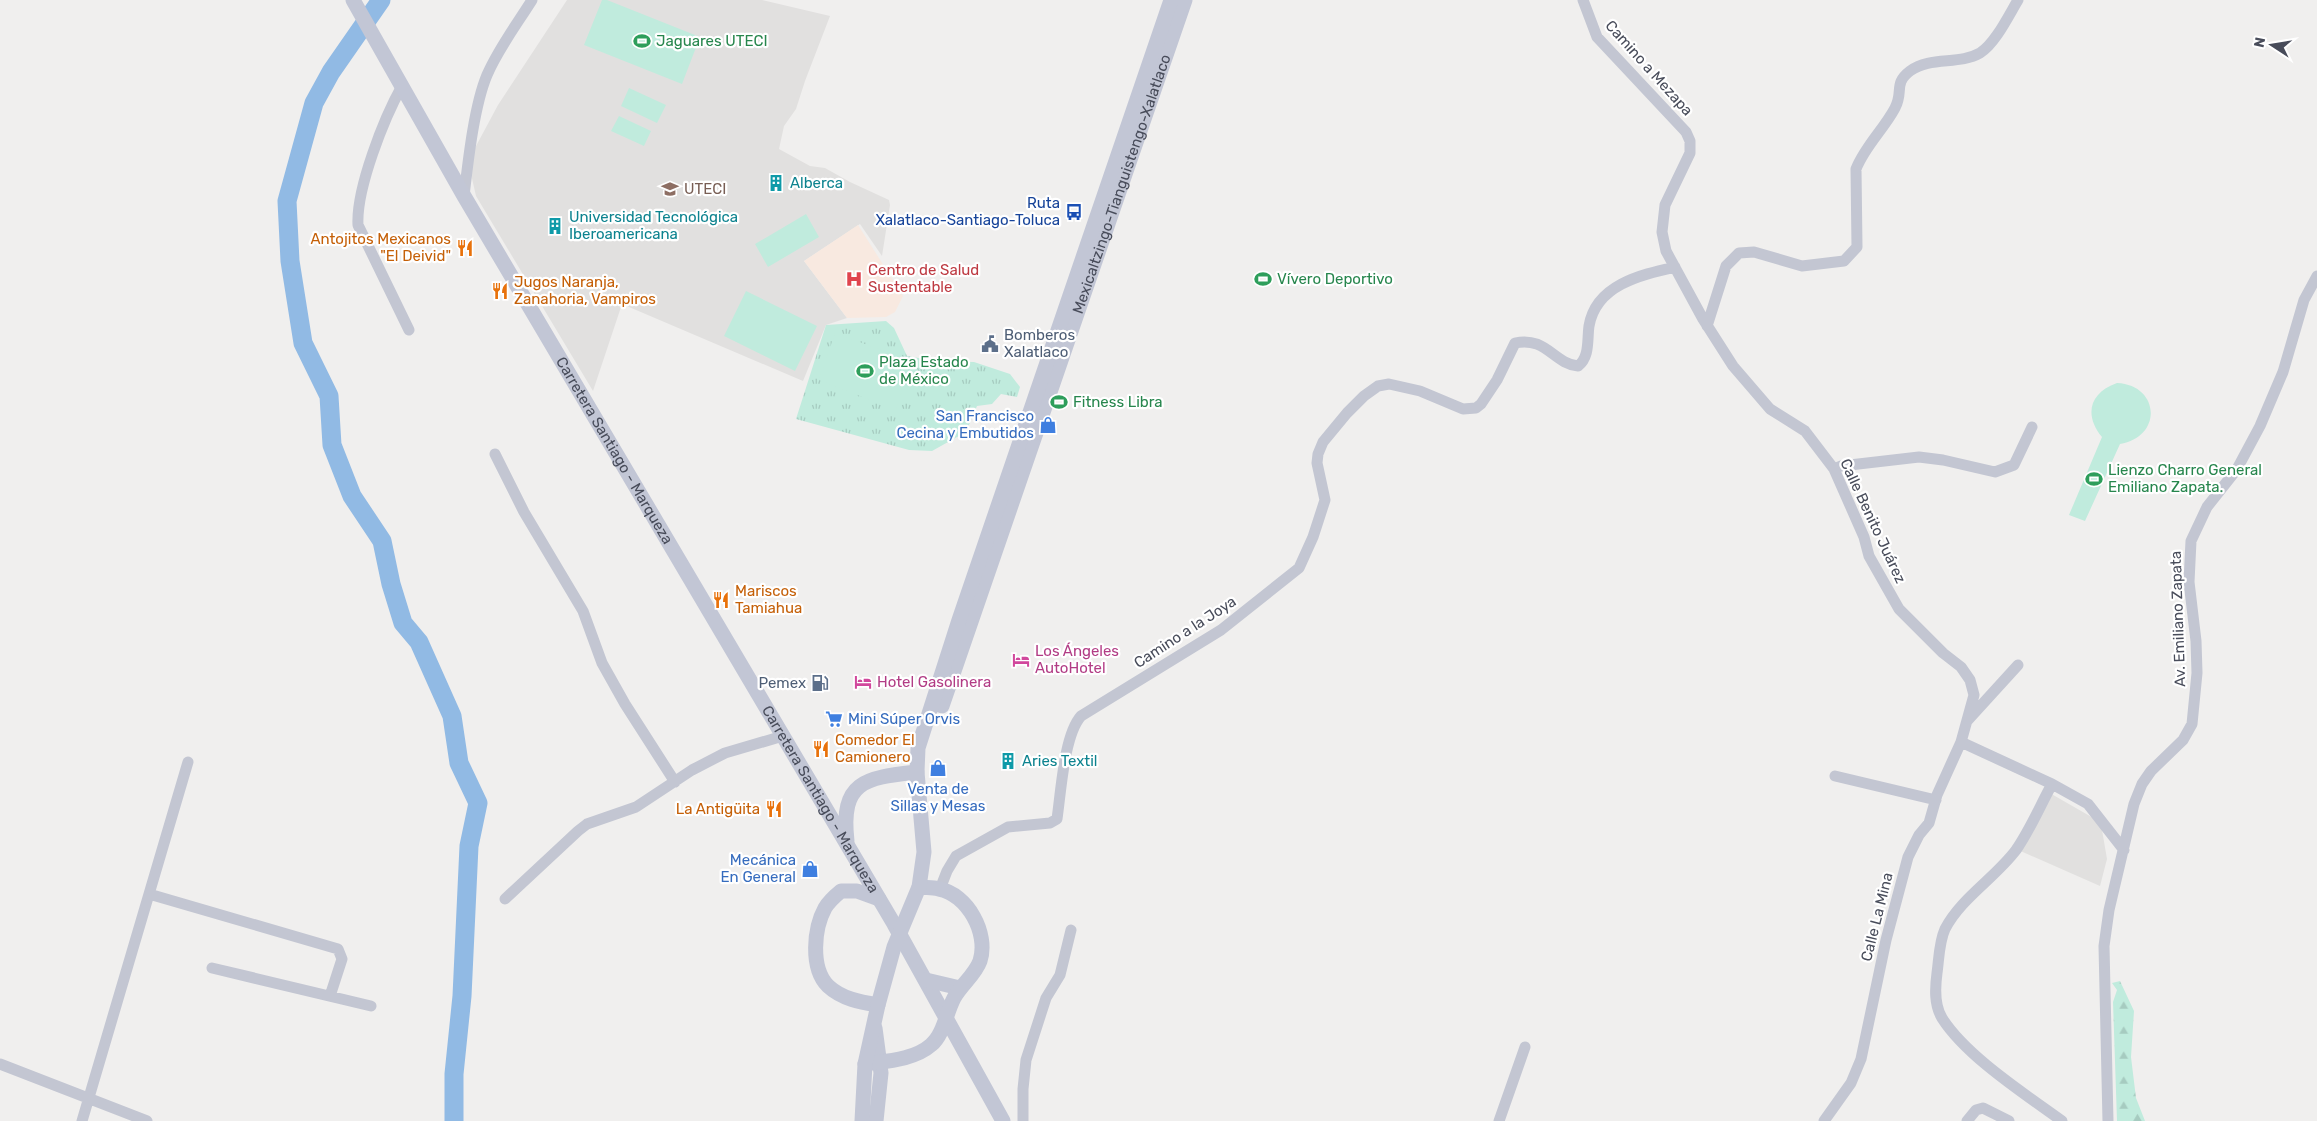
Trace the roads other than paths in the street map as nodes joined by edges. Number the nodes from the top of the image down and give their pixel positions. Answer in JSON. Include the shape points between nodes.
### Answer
{"nodes":[{"id":1,"x":353,"y":0,"type":"edge"},
{"id":2,"x":532,"y":0,"type":"edge"},
{"id":3,"x":1171,"y":0,"type":"edge"},
{"id":4,"x":1185,"y":0,"type":"edge"},
{"id":5,"x":1583,"y":0,"type":"edge"},
{"id":6,"x":2018,"y":0,"type":"edge"},
{"id":7,"x":402,"y":86,"type":"junction"},
{"id":8,"x":464,"y":196,"type":"junction"},
{"id":9,"x":1675,"y":267,"type":"junction"},
{"id":10,"x":2317,"y":276,"type":"edge"},
{"id":11,"x":1707,"y":326,"type":"junction"},
{"id":12,"x":409,"y":330,"type":"dead end"},
{"id":13,"x":2032,"y":427,"type":"dead end"},
{"id":14,"x":494,"y":454,"type":"dead end"},
{"id":15,"x":1834,"y":469,"type":"junction"},
{"id":16,"x":2018,"y":665,"type":"dead end"},
{"id":17,"x":1966,"y":722,"type":"junction"},
{"id":18,"x":783,"y":736,"type":"junction"},
{"id":19,"x":1961,"y":742,"type":"junction"},
{"id":20,"x":188,"y":762,"type":"dead end"},
{"id":21,"x":918,"y":767,"type":"junction"},
{"id":22,"x":1834,"y":776,"type":"dead end"},
{"id":23,"x":675,"y":782,"type":"junction"},
{"id":24,"x":2052,"y":784,"type":"junction"},
{"id":25,"x":1936,"y":800,"type":"junction"},
{"id":26,"x":848,"y":847,"type":"junction"},
{"id":27,"x":2124,"y":850,"type":"junction"},
{"id":28,"x":920,"y":887,"type":"junction"},
{"id":29,"x":940,"y":889,"type":"junction"},
{"id":30,"x":149,"y":894,"type":"junction"},
{"id":31,"x":505,"y":899,"type":"dead end"},
{"id":32,"x":879,"y":899,"type":"junction"},
{"id":33,"x":1070,"y":930,"type":"dead end"},
{"id":34,"x":212,"y":968,"type":"dead end"},
{"id":35,"x":926,"y":980,"type":"junction"},
{"id":36,"x":960,"y":988,"type":"junction"},
{"id":37,"x":330,"y":996,"type":"junction"},
{"id":38,"x":878,"y":1005,"type":"junction"},
{"id":39,"x":371,"y":1006,"type":"dead end"},
{"id":40,"x":946,"y":1020,"type":"junction"},
{"id":41,"x":1525,"y":1047,"type":"dead end"},
{"id":42,"x":873,"y":1063,"type":"junction"},
{"id":43,"x":0,"y":1064,"type":"edge"},
{"id":44,"x":90,"y":1099,"type":"junction"},
{"id":45,"x":82,"y":1121,"type":"edge"},
{"id":46,"x":147,"y":1121,"type":"edge"},
{"id":47,"x":862,"y":1121,"type":"edge"},
{"id":48,"x":876,"y":1121,"type":"edge"},
{"id":49,"x":1003,"y":1121,"type":"edge"},
{"id":50,"x":1023,"y":1121,"type":"edge"},
{"id":51,"x":1499,"y":1121,"type":"edge"},
{"id":52,"x":1824,"y":1121,"type":"edge"},
{"id":53,"x":1968,"y":1121,"type":"edge"},
{"id":54,"x":2009,"y":1121,"type":"edge"},
{"id":55,"x":2062,"y":1121,"type":"edge"},
{"id":56,"x":2108,"y":1121,"type":"edge"}],
"edges":[{"from":1,"to":7,"type":"main road","name":"Carretera Santiago - Marqueza"},
{"from":2,"to":8,"type":"street","via":[[486,77]]},
{"from":3,"to":21,"type":"main road","name":"Mexicaltzingo-Tianguistengo-Xalatlaco","via":[[959,620],[918,748]]},
{"from":4,"to":21,"type":"main road","name":"Mexicaltzingo-Tianguistengo-Xalatlaco","via":[[969,630],[927,750]]},
{"from":5,"to":9,"type":"street","name":"Camino a Mezapa","via":[[1597,38],[1686,132],[1690,141],[1690,153],[1665,205],[1662,232],[1666,251]]},
{"from":6,"to":11,"type":"street","via":[[1980,53],[1916,67],[1901,78],[1896,108],[1860,157],[1856,169],[1857,247],[1844,261],[1802,266],[1754,252],[1739,253],[1726,266]]},
{"from":7,"to":8,"type":"main road","name":"Carretera Santiago - Marqueza"},
{"from":7,"to":12,"type":"street","via":[[387,116],[357,213],[358,225]]},
{"from":8,"to":18,"type":"main road","name":"Carretera Santiago - Marqueza"},
{"from":9,"to":11,"type":"street","name":"Calle Benito Juárez"},
{"from":9,"to":29,"type":"street","name":"Camino a la Joya","via":[[1641,275],[1619,285],[1595,306],[1585,357],[1578,366],[1538,344],[1515,343],[1496,380],[1476,408],[1464,409],[1420,391],[1389,384],[1378,386],[1364,396],[1323,442],[1318,454],[1325,500],[1314,537],[1299,568],[1222,630],[1081,716],[1070,736],[1056,819],[1050,823],[1008,827],[956,856]]},
{"from":10,"to":27,"type":"street","name":"Av. Emiliano Zapata","via":[[2304,300],[2283,372],[2260,426],[2237,469],[2207,507],[2191,541],[2189,582],[2197,673],[2192,724],[2183,740],[2142,784]]},
{"from":11,"to":15,"type":"street","name":"Calle Benito Juárez","via":[[1733,366],[1770,409],[1805,431]]},
{"from":13,"to":15,"type":"street","via":[[2014,465],[1995,472],[1919,457]]},
{"from":14,"to":23,"type":"street","via":[[524,512],[583,610],[607,671]]},
{"from":15,"to":17,"type":"street","name":"Calle Benito Juárez","via":[[1869,556],[1899,609],[1961,667],[1970,680],[1974,695]]},
{"from":16,"to":17,"type":"street"},
{"from":17,"to":19,"type":"street","name":"Calle La Mina"},
{"from":18,"to":23,"type":"street","via":[[725,753]]},
{"from":18,"to":26,"type":"main road","name":"Carretera Santiago - Marqueza"},
{"from":19,"to":24,"type":"street"},
{"from":19,"to":25,"type":"street","name":"Calle La Mina"},
{"from":20,"to":30,"type":"street"},
{"from":21,"to":26,"type":"main road","via":[[866,780],[857,788],[847,806]]},
{"from":21,"to":28,"type":"main road","name":"Mexicaltzingo-Tianguistengo-Xalatlaco","via":[[924,852]]},
{"from":22,"to":25,"type":"street"},
{"from":23,"to":31,"type":"street","via":[[636,807],[587,824]]},
{"from":24,"to":27,"type":"street","via":[[2088,804]]},
{"from":24,"to":55,"type":"street","via":[[2005,865],[1969,899],[1946,928],[1942,936],[1936,999],[1943,1019],[1975,1053]]},
{"from":25,"to":52,"type":"street","name":"Calle La Mina","via":[[1929,822],[1908,857],[1886,940],[1861,1059],[1850,1083]]},
{"from":26,"to":32,"type":"main road","name":"Carretera Santiago - Marqueza"},
{"from":27,"to":56,"type":"street","name":"Av. Emiliano Zapata","via":[[2104,946]]},
{"from":28,"to":29,"type":"main road"},
{"from":28,"to":38,"type":"main road","name":"Mexicaltzingo-Tianguistengo-Xalatlaco","via":[[894,947]]},
{"from":29,"to":36,"type":"main road","via":[[969,909],[979,928],[980,962]]},
{"from":30,"to":37,"type":"street","via":[[338,949],[342,959]]},
{"from":30,"to":44,"type":"street"},
{"from":32,"to":35,"type":"main road","name":"Carretera Santiago - Marqueza"},
{"from":32,"to":38,"type":"main road","via":[[857,891],[841,891],[825,907],[816,942],[818,969],[827,985],[843,997]]},
{"from":33,"to":50,"type":"street","via":[[1060,975],[1046,998],[1026,1060],[1022,1089]]},
{"from":34,"to":37,"type":"street"},
{"from":35,"to":36,"type":"main road"},
{"from":35,"to":40,"type":"main road","name":"Carretera Santiago - Marqueza"},
{"from":36,"to":40,"type":"main road","via":[[952,1000]]},
{"from":37,"to":39,"type":"street"},
{"from":38,"to":42,"type":"main road","name":"Mexicaltzingo-Tianguistengo-Xalatlaco"},
{"from":40,"to":42,"type":"main road","via":[[931,1045],[920,1052]]},
{"from":40,"to":49,"type":"main road","name":"Carretera Santiago - Marqueza"},
{"from":41,"to":51,"type":"street"},
{"from":42,"to":47,"type":"main road","name":"Mexicaltzingo-Tianguistengo-Xalatlaco"},
{"from":42,"to":48,"type":"main road","name":"Mexicaltzingo-Tianguistengo-Xalatlaco"},
{"from":43,"to":44,"type":"street"},
{"from":44,"to":45,"type":"street"},
{"from":44,"to":46,"type":"street"},
{"from":53,"to":54,"type":"street","via":[[1976,1110],[1983,1108]]}]}
